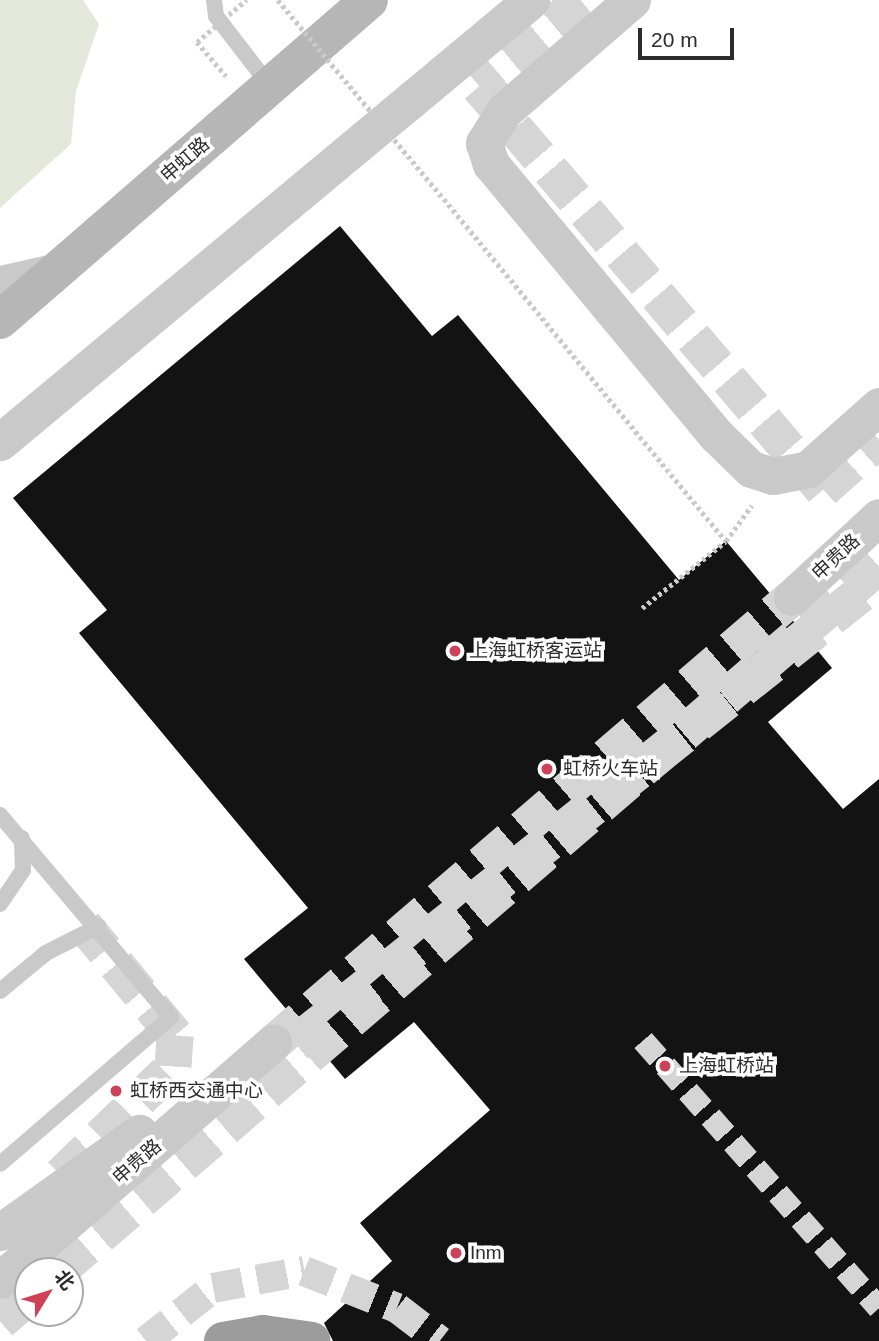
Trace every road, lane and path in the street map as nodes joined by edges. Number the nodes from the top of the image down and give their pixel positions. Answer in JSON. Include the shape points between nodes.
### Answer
{"nodes":[{"id":1,"x":214,"y":0,"type":"edge"},
{"id":2,"x":246,"y":0,"type":"edge"},
{"id":3,"x":278,"y":0,"type":"edge"},
{"id":4,"x":369,"y":0,"type":"edge"},
{"id":5,"x":531,"y":0,"type":"edge"},
{"id":6,"x":632,"y":0,"type":"edge"},
{"id":7,"x":260,"y":95,"type":"junction"},
{"id":8,"x":54,"y":272,"type":"junction"},
{"id":9,"x":0,"y":284,"type":"edge"},
{"id":10,"x":0,"y":320,"type":"edge"},
{"id":11,"x":879,"y":407,"type":"edge"},
{"id":12,"x":0,"y":442,"type":"edge"},
{"id":13,"x":773,"y":476,"type":"junction"},
{"id":14,"x":879,"y":517,"type":"edge"},
{"id":15,"x":726,"y":541,"type":"junction"},
{"id":16,"x":792,"y":597,"type":"tunnel mouth"},
{"id":17,"x":642,"y":608,"type":"dead end"},
{"id":18,"x":0,"y":815,"type":"edge"},
{"id":19,"x":22,"y":838,"type":"junction"},
{"id":20,"x":0,"y":904,"type":"edge"},
{"id":21,"x":99,"y":926,"type":"junction"},
{"id":22,"x":0,"y":991,"type":"edge"},
{"id":23,"x":0,"y":1164,"type":"edge"},
{"id":24,"x":0,"y":1232,"type":"edge"},
{"id":25,"x":0,"y":1280,"type":"edge"},
{"id":26,"x":223,"y":1341,"type":"edge"},
{"id":27,"x":312,"y":1341,"type":"edge"}],
"edges":[{"from":1,"to":7,"type":"lane","via":[[216,16]]},
{"from":2,"to":7,"type":"path","bridge":true,"via":[[197,42]]},
{"from":3,"to":15,"type":"path","bridge":true},
{"from":4,"to":7,"type":"main road","name":"申虹路"},
{"from":5,"to":12,"type":"street"},
{"from":6,"to":13,"type":"street","via":[[504,111],[484,143],[491,164],[716,435],[751,469]]},
{"from":7,"to":8,"type":"main road","name":"申虹路"},
{"from":8,"to":9,"type":"street"},
{"from":8,"to":10,"type":"main road","name":"申虹路"},
{"from":11,"to":13,"type":"street","via":[[808,469]]},
{"from":13,"to":15,"type":"path"},
{"from":14,"to":16,"type":"street","name":"申贵路"},
{"from":15,"to":17,"type":"path"},
{"from":18,"to":19,"type":"lane"},
{"from":19,"to":20,"type":"lane","via":[[23,870]]},
{"from":19,"to":21,"type":"lane"},
{"from":21,"to":22,"type":"lane","via":[[46,953]]},
{"from":21,"to":23,"type":"lane","via":[[171,1017]]},
{"from":24,"to":25,"type":"street","name":"申贵路","via":[[273,1043]]},
{"from":26,"to":27,"type":"highway","via":[[263,1334]]}]}
